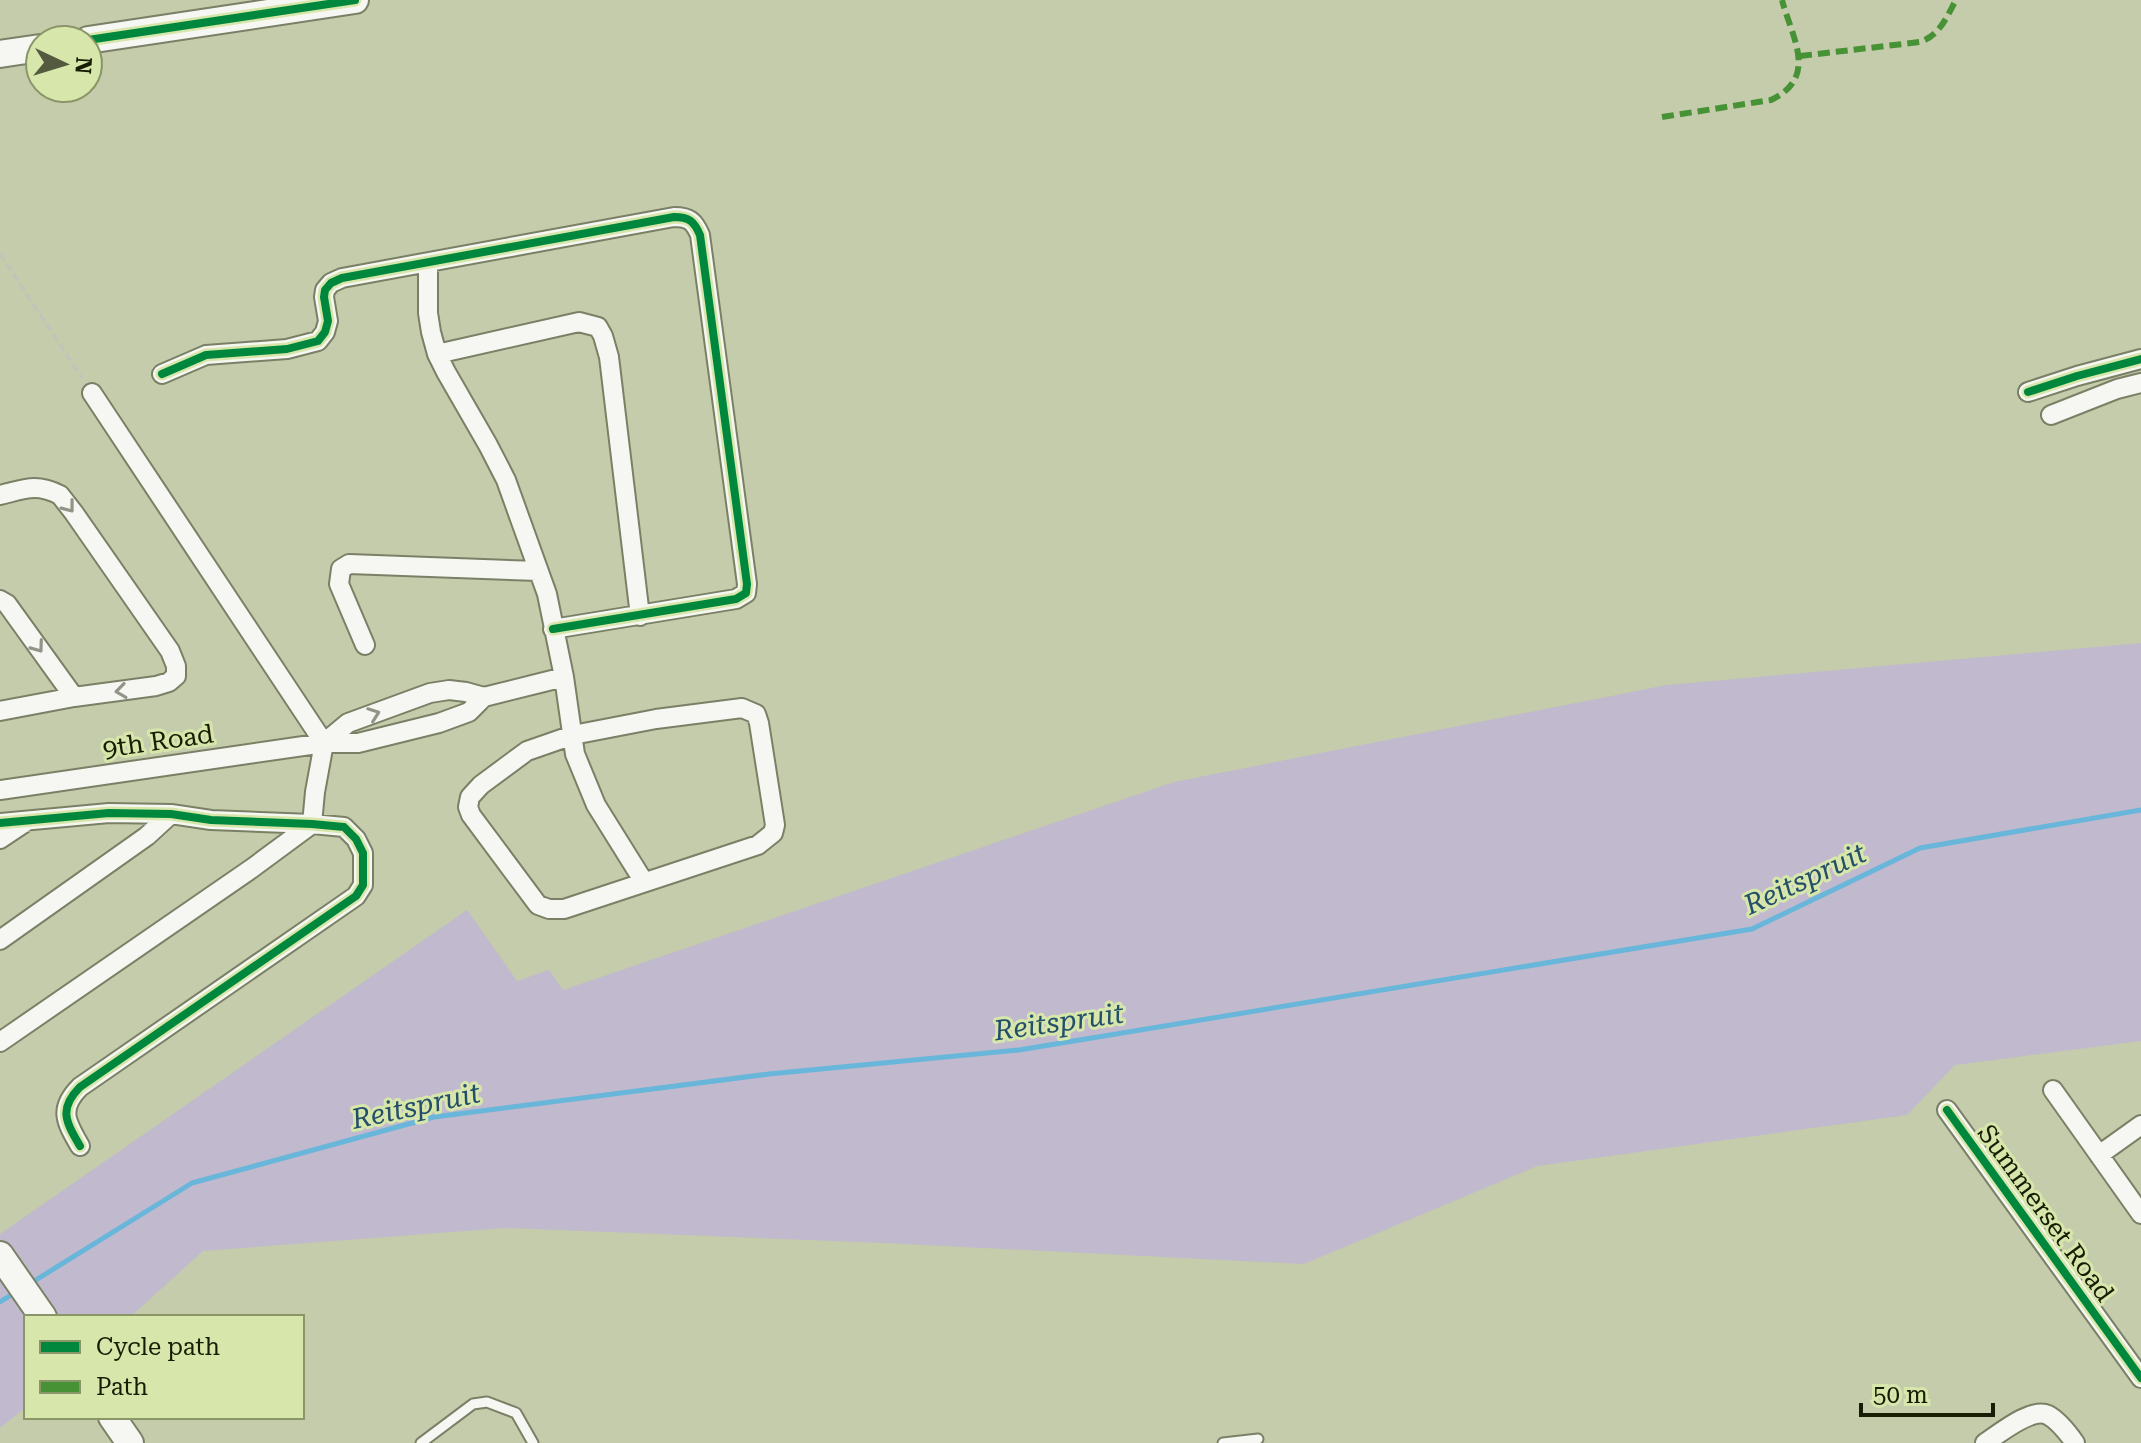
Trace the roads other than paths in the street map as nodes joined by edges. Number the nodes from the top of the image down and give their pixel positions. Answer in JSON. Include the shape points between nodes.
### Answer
{"nodes":[{"id":1,"x":355,"y":0,"type":"edge"},
{"id":2,"x":104,"y":38,"type":"edge"},
{"id":3,"x":24,"y":50,"type":"edge"},
{"id":4,"x":0,"y":54,"type":"edge"},
{"id":5,"x":428,"y":264,"type":"junction"},
{"id":6,"x":437,"y":354,"type":"junction"},
{"id":7,"x":2141,"y":359,"type":"edge"},
{"id":8,"x":162,"y":374,"type":"dead end"},
{"id":9,"x":2141,"y":383,"type":"edge"},
{"id":10,"x":2028,"y":392,"type":"dead end"},
{"id":11,"x":92,"y":393,"type":"road end"},
{"id":12,"x":2051,"y":415,"type":"dead end"},
{"id":13,"x":0,"y":495,"type":"edge"},
{"id":14,"x":538,"y":571,"type":"junction"},
{"id":15,"x":0,"y":600,"type":"edge"},
{"id":16,"x":640,"y":616,"type":"junction"},
{"id":17,"x":553,"y":629,"type":"junction"},
{"id":18,"x":365,"y":645,"type":"dead end"},
{"id":19,"x":564,"y":677,"type":"junction"},
{"id":20,"x":74,"y":697,"type":"junction"},
{"id":21,"x":484,"y":697,"type":"junction"},
{"id":22,"x":0,"y":711,"type":"edge"},
{"id":23,"x":573,"y":735,"type":"junction"},
{"id":24,"x":324,"y":743,"type":"junction"},
{"id":25,"x":0,"y":790,"type":"edge"},
{"id":26,"x":171,"y":814,"type":"junction"},
{"id":27,"x":30,"y":819,"type":"junction"},
{"id":28,"x":0,"y":823,"type":"edge"},
{"id":29,"x":312,"y":824,"type":"junction"},
{"id":30,"x":0,"y":839,"type":"edge"},
{"id":31,"x":644,"y":882,"type":"junction"},
{"id":32,"x":0,"y":940,"type":"edge"},
{"id":33,"x":0,"y":1042,"type":"edge"},
{"id":34,"x":2053,"y":1090,"type":"dead end"},
{"id":35,"x":1947,"y":1110,"type":"dead end"},
{"id":36,"x":2141,"y":1125,"type":"edge"},
{"id":37,"x":80,"y":1146,"type":"dead end"},
{"id":38,"x":2099,"y":1155,"type":"junction"},
{"id":39,"x":2141,"y":1214,"type":"edge"},
{"id":40,"x":0,"y":1255,"type":"edge"},
{"id":41,"x":42,"y":1315,"type":"edge"},
{"id":42,"x":2141,"y":1378,"type":"edge"},
{"id":43,"x":113,"y":1419,"type":"edge"},
{"id":44,"x":1258,"y":1439,"type":"dead end"},
{"id":45,"x":130,"y":1443,"type":"edge"},
{"id":46,"x":421,"y":1443,"type":"edge"},
{"id":47,"x":533,"y":1443,"type":"edge"},
{"id":48,"x":1223,"y":1443,"type":"edge"},
{"id":49,"x":1985,"y":1443,"type":"edge"},
{"id":50,"x":2075,"y":1443,"type":"edge"}],
"edges":[{"from":1,"to":2,"type":"street"},
{"from":3,"to":4,"type":"street"},
{"from":5,"to":6,"type":"street","via":[[428,313]]},
{"from":5,"to":8,"type":"street","via":[[331,283],[324,297],[328,321],[318,341],[287,349],[206,355]]},
{"from":5,"to":16,"type":"street","via":[[674,217],[695,224],[746,593]]},
{"from":6,"to":14,"type":"street","via":[[506,480]]},
{"from":6,"to":16,"type":"street","via":[[579,322],[598,327],[609,357]]},
{"from":7,"to":10,"type":"street"},
{"from":9,"to":12,"type":"street"},
{"from":11,"to":24,"type":"street"},
{"from":13,"to":20,"type":"street","one_way":true,"via":[[31,487],[60,495],[176,666],[176,676],[156,686]]},
{"from":14,"to":17,"type":"street"},
{"from":14,"to":18,"type":"street","via":[[349,564],[341,569],[339,584]]},
{"from":15,"to":20,"type":"street","one_way":true},
{"from":16,"to":17,"type":"street"},
{"from":17,"to":19,"type":"street"},
{"from":19,"to":21,"type":"street"},
{"from":19,"to":23,"type":"street"},
{"from":20,"to":22,"type":"street"},
{"from":21,"to":24,"type":"street","name":"9th Road","via":[[469,712],[439,723],[358,743]]},
{"from":24,"to":21,"type":"street","one_way":true,"via":[[348,723],[430,693],[449,690]]},
{"from":23,"to":31,"type":"street","via":[[575,754],[596,805]]},
{"from":23,"to":31,"type":"street","via":[[527,751],[481,785],[470,797],[471,815],[538,905],[564,909]]},
{"from":23,"to":31,"type":"street","via":[[730,709],[756,714],[773,833],[758,845]]},
{"from":24,"to":25,"type":"street","name":"9th Road"},
{"from":24,"to":29,"type":"street"},
{"from":26,"to":27,"type":"street"},
{"from":26,"to":29,"type":"street"},
{"from":26,"to":32,"type":"street"},
{"from":27,"to":28,"type":"street"},
{"from":27,"to":30,"type":"street"},
{"from":29,"to":33,"type":"street"},
{"from":29,"to":37,"type":"street","via":[[344,827],[356,839],[364,869],[356,896],[71,1095],[67,1123]]},
{"from":34,"to":38,"type":"street"},
{"from":35,"to":42,"type":"street","name":"Summerset Road"},
{"from":36,"to":38,"type":"street"},
{"from":38,"to":39,"type":"street"},
{"from":40,"to":41,"type":"street"},
{"from":43,"to":45,"type":"street"},
{"from":44,"to":48,"type":"lane"},
{"from":46,"to":47,"type":"lane","via":[[473,1404],[487,1402],[516,1413]]},
{"from":49,"to":50,"type":"street","via":[[2038,1413],[2054,1420]]}]}
